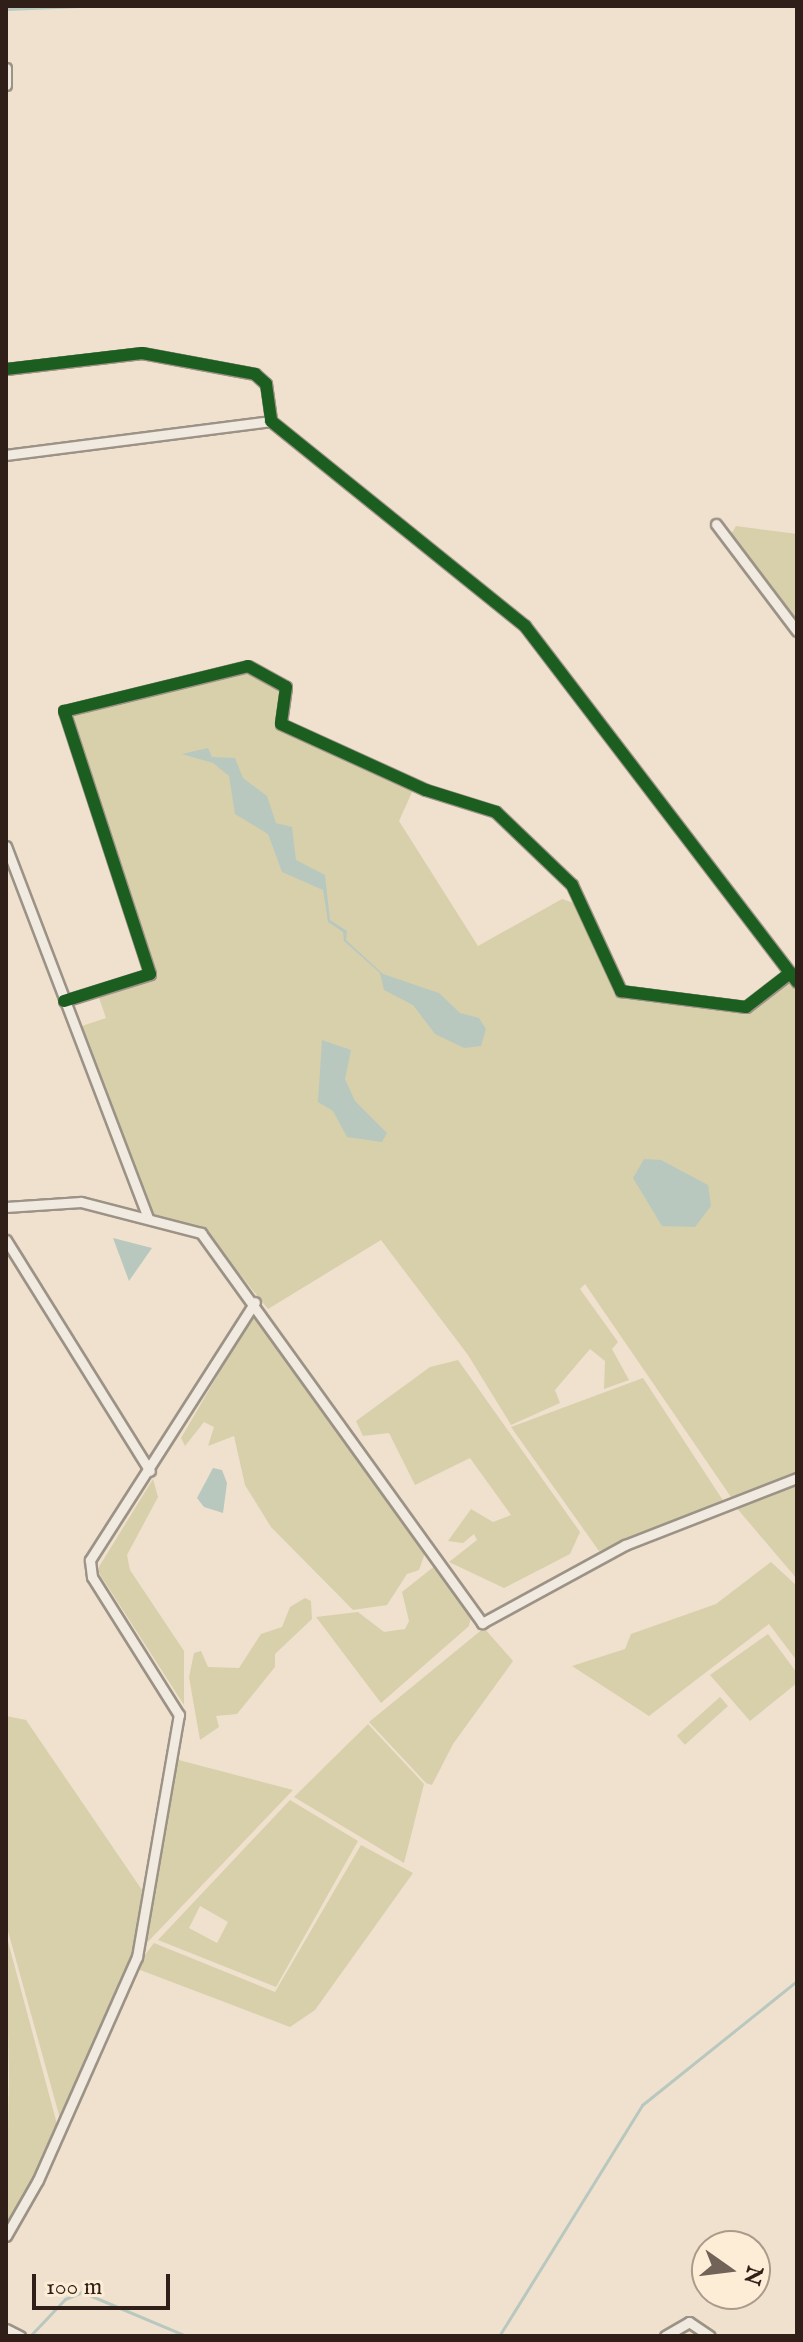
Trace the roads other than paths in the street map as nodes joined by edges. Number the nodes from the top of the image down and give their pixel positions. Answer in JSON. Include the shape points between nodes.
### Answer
{"nodes":[{"id":1,"x":6,"y":68,"type":"edge"},
{"id":2,"x":6,"y":85,"type":"edge"},
{"id":3,"x":6,"y":369,"type":"edge"},
{"id":4,"x":271,"y":421,"type":"junction"},
{"id":5,"x":6,"y":455,"type":"edge"},
{"id":6,"x":716,"y":524,"type":"dead end"},
{"id":7,"x":797,"y":631,"type":"edge"},
{"id":8,"x":6,"y":846,"type":"edge"},
{"id":9,"x":790,"y":973,"type":"junction"},
{"id":10,"x":797,"y":982,"type":"edge"},
{"id":11,"x":64,"y":1001,"type":"junction"},
{"id":12,"x":6,"y":1207,"type":"edge"},
{"id":13,"x":148,"y":1218,"type":"junction"},
{"id":14,"x":6,"y":1240,"type":"edge"},
{"id":15,"x":255,"y":1302,"type":"junction"},
{"id":16,"x":150,"y":1471,"type":"junction"},
{"id":17,"x":797,"y":1478,"type":"edge"},
{"id":18,"x":6,"y":2236,"type":"edge"},
{"id":19,"x":6,"y":2329,"type":"edge"},
{"id":20,"x":20,"y":2336,"type":"edge"},
{"id":21,"x":665,"y":2336,"type":"edge"},
{"id":22,"x":710,"y":2336,"type":"edge"}],
"edges":[{"from":1,"to":2,"type":"street"},
{"from":3,"to":4,"type":"street","via":[[142,353],[225,367],[255,374],[266,384]]},
{"from":4,"to":5,"type":"street"},
{"from":4,"to":9,"type":"street","via":[[522,622]]},
{"from":6,"to":7,"type":"street"},
{"from":8,"to":11,"type":"street"},
{"from":9,"to":10,"type":"street"},
{"from":9,"to":11,"type":"street","via":[[746,1007],[621,991],[572,885],[496,812],[426,790],[281,724],[286,687],[248,666],[64,711],[150,974]]},
{"from":11,"to":13,"type":"street"},
{"from":12,"to":13,"type":"street","via":[[72,1201]]},
{"from":13,"to":15,"type":"street","via":[[201,1233]]},
{"from":14,"to":16,"type":"street"},
{"from":15,"to":16,"type":"street"},
{"from":15,"to":17,"type":"street","via":[[482,1623],[625,1545]]},
{"from":16,"to":18,"type":"street","via":[[95,1550],[89,1570],[179,1715],[137,1957],[38,2180]]},
{"from":19,"to":20,"type":"street"},
{"from":21,"to":22,"type":"street","via":[[689,2322]]}]}
